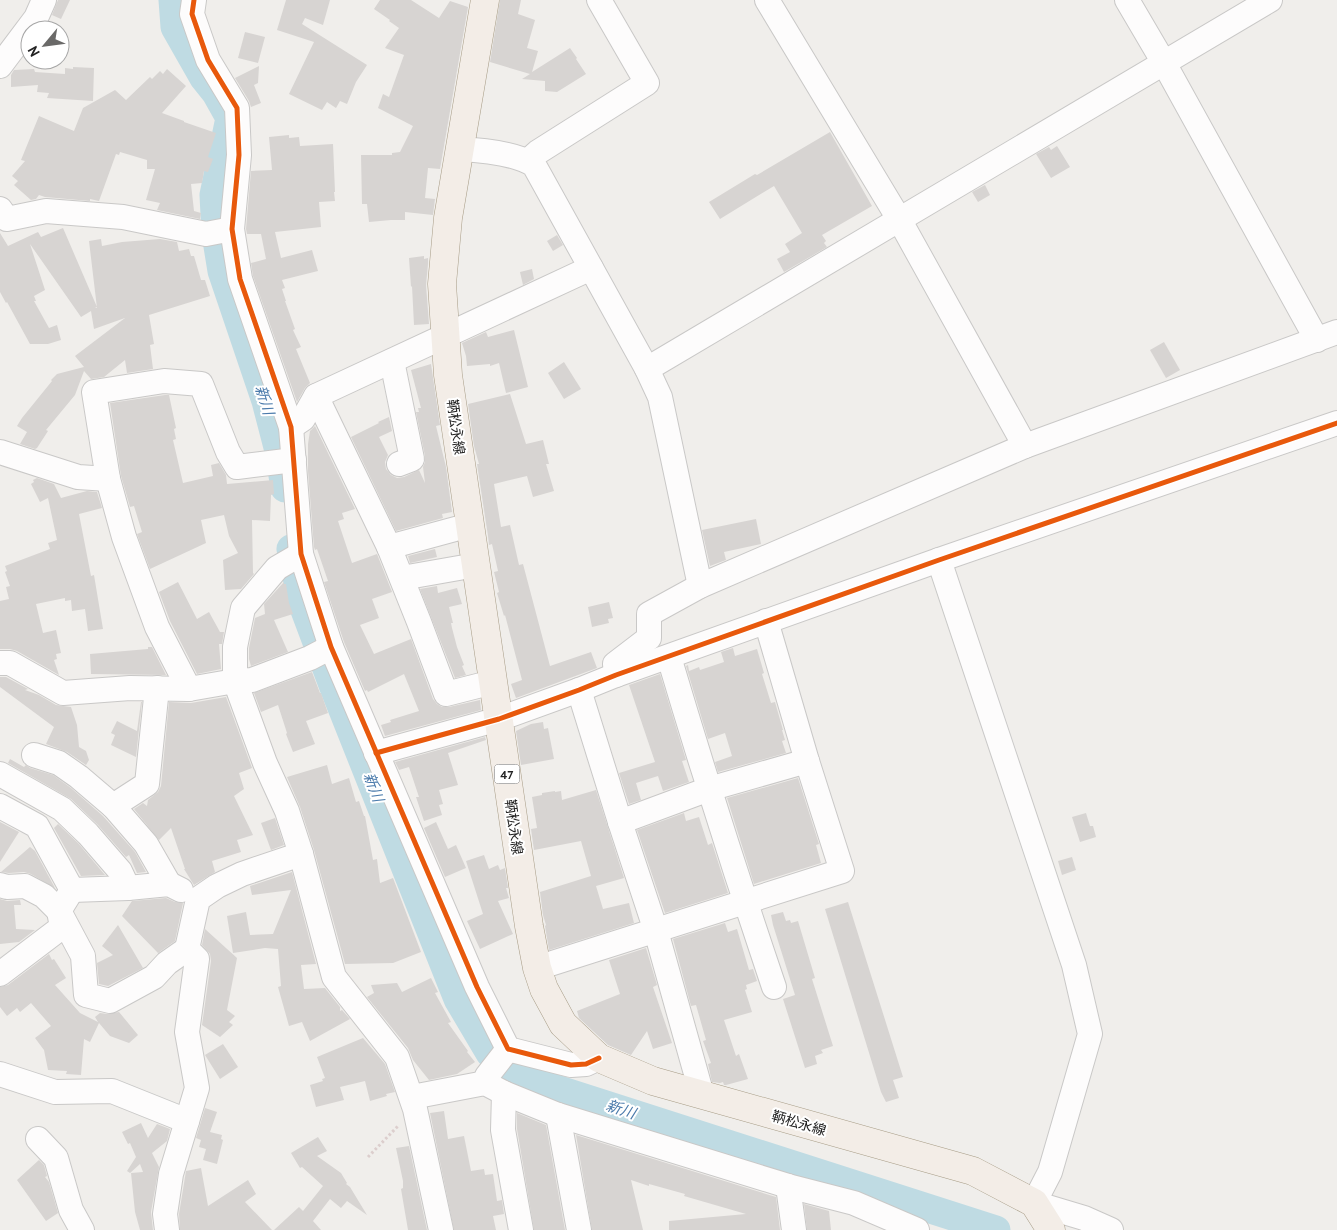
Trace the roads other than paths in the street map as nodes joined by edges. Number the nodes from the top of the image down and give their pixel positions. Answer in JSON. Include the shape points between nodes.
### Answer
{"nodes":[{"id":1,"x":44,"y":0,"type":"edge"},
{"id":2,"x":194,"y":0,"type":"edge"},
{"id":3,"x":485,"y":0,"type":"edge"},
{"id":4,"x":599,"y":0,"type":"edge"},
{"id":5,"x":767,"y":0,"type":"edge"},
{"id":6,"x":1127,"y":0,"type":"edge"},
{"id":7,"x":1270,"y":0,"type":"edge"},
{"id":8,"x":1164,"y":63,"type":"junction"},
{"id":9,"x":0,"y":66,"type":"edge"},
{"id":10,"x":459,"y":149,"type":"junction"},
{"id":11,"x":528,"y":161,"type":"junction"},
{"id":12,"x":0,"y":209,"type":"edge"},
{"id":13,"x":899,"y":219,"type":"junction"},
{"id":14,"x":232,"y":229,"type":"junction"},
{"id":15,"x":591,"y":268,"type":"junction"},
{"id":16,"x":446,"y":336,"type":"junction"},
{"id":17,"x":1327,"y":336,"type":"edge"},
{"id":18,"x":392,"y":361,"type":"junction"},
{"id":19,"x":647,"y":369,"type":"junction"},
{"id":20,"x":316,"y":396,"type":"junction"},
{"id":21,"x":1337,"y":423,"type":"edge"},
{"id":22,"x":291,"y":426,"type":"junction"},
{"id":23,"x":1026,"y":446,"type":"junction"},
{"id":24,"x":0,"y":452,"type":"edge"},
{"id":25,"x":294,"y":460,"type":"junction"},
{"id":26,"x":399,"y":464,"type":"dead end"},
{"id":27,"x":108,"y":479,"type":"junction"},
{"id":28,"x":470,"y":525,"type":"junction"},
{"id":29,"x":389,"y":546,"type":"junction"},
{"id":30,"x":301,"y":554,"type":"junction"},
{"id":31,"x":939,"y":560,"type":"junction"},
{"id":32,"x":476,"y":565,"type":"junction"},
{"id":33,"x":402,"y":578,"type":"junction"},
{"id":34,"x":700,"y":586,"type":"junction"},
{"id":35,"x":766,"y":621,"type":"junction"},
{"id":36,"x":331,"y":647,"type":"junction"},
{"id":37,"x":669,"y":657,"type":"junction"},
{"id":38,"x":0,"y":663,"type":"edge"},
{"id":39,"x":616,"y":675,"type":"junction"},
{"id":40,"x":235,"y":682,"type":"junction"},
{"id":41,"x":493,"y":682,"type":"junction"},
{"id":42,"x":157,"y":688,"type":"junction"},
{"id":43,"x":189,"y":689,"type":"junction"},
{"id":44,"x":579,"y":690,"type":"junction"},
{"id":45,"x":499,"y":719,"type":"junction"},
{"id":46,"x":376,"y":753,"type":"junction"},
{"id":47,"x":34,"y":755,"type":"dead end"},
{"id":48,"x":808,"y":761,"type":"junction"},
{"id":49,"x":0,"y":774,"type":"edge"},
{"id":50,"x":709,"y":789,"type":"junction"},
{"id":51,"x":0,"y":806,"type":"edge"},
{"id":52,"x":113,"y":806,"type":"junction"},
{"id":53,"x":620,"y":822,"type":"junction"},
{"id":54,"x":301,"y":854,"type":"junction"},
{"id":55,"x":169,"y":884,"type":"junction"},
{"id":56,"x":0,"y":886,"type":"edge"},
{"id":57,"x":128,"y":888,"type":"junction"},
{"id":58,"x":72,"y":890,"type":"junction"},
{"id":59,"x":198,"y":900,"type":"junction"},
{"id":60,"x":745,"y":901,"type":"junction"},
{"id":61,"x":59,"y":911,"type":"junction"},
{"id":62,"x":656,"y":931,"type":"junction"},
{"id":63,"x":186,"y":949,"type":"junction"},
{"id":64,"x":537,"y":968,"type":"junction"},
{"id":65,"x":0,"y":974,"type":"edge"},
{"id":66,"x":774,"y":987,"type":"dead end"},
{"id":67,"x":508,"y":1050,"type":"junction"},
{"id":68,"x":599,"y":1058,"type":"junction"},
{"id":69,"x":0,"y":1074,"type":"edge"},
{"id":70,"x":492,"y":1084,"type":"junction"},
{"id":71,"x":702,"y":1095,"type":"junction"},
{"id":72,"x":414,"y":1103,"type":"junction"},
{"id":73,"x":558,"y":1115,"type":"junction"},
{"id":74,"x":187,"y":1121,"type":"junction"},
{"id":75,"x":38,"y":1139,"type":"dead end"},
{"id":76,"x":788,"y":1186,"type":"junction"},
{"id":77,"x":1042,"y":1216,"type":"edge"},
{"id":78,"x":82,"y":1230,"type":"edge"},
{"id":79,"x":167,"y":1230,"type":"edge"},
{"id":80,"x":441,"y":1230,"type":"edge"},
{"id":81,"x":521,"y":1230,"type":"edge"},
{"id":82,"x":579,"y":1230,"type":"edge"},
{"id":83,"x":794,"y":1230,"type":"edge"},
{"id":84,"x":917,"y":1230,"type":"edge"},
{"id":85,"x":1111,"y":1230,"type":"edge"}],
"edges":[{"from":1,"to":9,"type":"street","via":[[36,18]]},
{"from":2,"to":14,"type":"street","via":[[192,14],[208,60],[237,108],[239,155]]},
{"from":3,"to":10,"type":"main road","name":"鞆松永線","number":"47"},
{"from":4,"to":11,"type":"street","via":[[647,83]]},
{"from":5,"to":13,"type":"street"},
{"from":6,"to":8,"type":"street"},
{"from":7,"to":8,"type":"street"},
{"from":8,"to":13,"type":"street"},
{"from":8,"to":17,"type":"street"},
{"from":10,"to":11,"type":"street","via":[[488,151]]},
{"from":10,"to":16,"type":"main road","name":"鞆松永線","number":"47","via":[[442,284]]},
{"from":11,"to":15,"type":"street","via":[[534,165]]},
{"from":12,"to":14,"type":"street","via":[[7,219],[46,211],[123,217],[206,234]]},
{"from":13,"to":19,"type":"street"},
{"from":13,"to":23,"type":"street"},
{"from":14,"to":22,"type":"street","via":[[240,278]]},
{"from":15,"to":16,"type":"street"},
{"from":15,"to":19,"type":"street"},
{"from":16,"to":18,"type":"street"},
{"from":16,"to":28,"type":"main road","name":"鞆松永線","number":"47","via":[[448,375]]},
{"from":17,"to":23,"type":"street"},
{"from":18,"to":20,"type":"street"},
{"from":18,"to":26,"type":"street","via":[[412,459]]},
{"from":19,"to":34,"type":"street","via":[[660,398]]},
{"from":20,"to":22,"type":"street","via":[[303,419]]},
{"from":20,"to":29,"type":"street"},
{"from":21,"to":31,"type":"street"},
{"from":22,"to":25,"type":"street"},
{"from":23,"to":34,"type":"street"},
{"from":24,"to":27,"type":"street","via":[[78,477]]},
{"from":25,"to":27,"type":"street","via":[[237,467],[201,384],[164,381],[94,392]]},
{"from":25,"to":30,"type":"street"},
{"from":27,"to":43,"type":"street","via":[[124,537],[157,627]]},
{"from":28,"to":29,"type":"street"},
{"from":28,"to":32,"type":"main road","name":"鞆松永線","number":"47"},
{"from":29,"to":33,"type":"street"},
{"from":30,"to":36,"type":"street"},
{"from":30,"to":40,"type":"street","via":[[277,568],[243,608],[234,647]]},
{"from":31,"to":35,"type":"street"},
{"from":31,"to":77,"type":"street","via":[[1074,965],[1090,1034],[1050,1172]]},
{"from":32,"to":33,"type":"street"},
{"from":32,"to":41,"type":"main road","name":"鞆松永線","number":"47"},
{"from":33,"to":41,"type":"street","via":[[446,694]]},
{"from":34,"to":39,"type":"street","via":[[649,614],[649,638],[614,664]]},
{"from":35,"to":37,"type":"street"},
{"from":35,"to":48,"type":"street"},
{"from":36,"to":40,"type":"street","via":[[252,680]]},
{"from":36,"to":46,"type":"street"},
{"from":37,"to":39,"type":"street"},
{"from":37,"to":50,"type":"street"},
{"from":38,"to":42,"type":"street","via":[[10,663],[63,693]]},
{"from":39,"to":44,"type":"street"},
{"from":40,"to":43,"type":"street"},
{"from":40,"to":54,"type":"street"},
{"from":41,"to":45,"type":"main road","name":"鞆松永線","number":"47"},
{"from":42,"to":43,"type":"street"},
{"from":42,"to":52,"type":"street","via":[[147,784]]},
{"from":44,"to":45,"type":"street"},
{"from":44,"to":53,"type":"street"},
{"from":45,"to":46,"type":"street"},
{"from":45,"to":64,"type":"main road","name":"鞆松永線","number":"47"},
{"from":46,"to":67,"type":"street"},
{"from":47,"to":52,"type":"street","via":[[59,763]]},
{"from":48,"to":50,"type":"street"},
{"from":48,"to":60,"type":"street","via":[[842,871]]},
{"from":49,"to":57,"type":"street","via":[[62,809],[120,871]]},
{"from":50,"to":53,"type":"street"},
{"from":50,"to":60,"type":"street"},
{"from":51,"to":58,"type":"street","via":[[37,826]]},
{"from":52,"to":55,"type":"street","via":[[146,844]]},
{"from":53,"to":62,"type":"street"},
{"from":54,"to":59,"type":"street","via":[[242,874],[216,886]]},
{"from":54,"to":72,"type":"street","via":[[334,977],[398,1057]]},
{"from":55,"to":57,"type":"street"},
{"from":55,"to":59,"type":"street"},
{"from":56,"to":61,"type":"street","via":[[25,886],[44,896]]},
{"from":57,"to":58,"type":"street"},
{"from":58,"to":61,"type":"street"},
{"from":59,"to":63,"type":"street"},
{"from":60,"to":62,"type":"street"},
{"from":60,"to":66,"type":"street"},
{"from":61,"to":63,"type":"street","via":[[83,956],[86,995],[110,1001],[154,977]]},
{"from":61,"to":65,"type":"street","via":[[62,927]]},
{"from":62,"to":64,"type":"street"},
{"from":62,"to":71,"type":"street"},
{"from":63,"to":74,"type":"street","via":[[197,959],[188,1032],[197,1088]]},
{"from":64,"to":68,"type":"main road","name":"鞆松永線","number":"47","via":[[563,1024]]},
{"from":67,"to":68,"type":"street","via":[[570,1065],[586,1064]]},
{"from":67,"to":70,"type":"street"},
{"from":68,"to":71,"type":"main road","name":"鞆松永線","number":"47","via":[[652,1080]]},
{"from":69,"to":74,"type":"street","via":[[55,1092],[112,1091]]},
{"from":70,"to":72,"type":"street"},
{"from":70,"to":73,"type":"street"},
{"from":70,"to":81,"type":"street"},
{"from":71,"to":77,"type":"main road","name":"鞆松永線","number":"47","via":[[972,1171]]},
{"from":72,"to":80,"type":"street"},
{"from":73,"to":76,"type":"street"},
{"from":73,"to":82,"type":"street"},
{"from":74,"to":79,"type":"street","via":[[171,1174]]},
{"from":75,"to":78,"type":"street","via":[[56,1158],[71,1210]]},
{"from":76,"to":83,"type":"street"},
{"from":76,"to":84,"type":"street","via":[[854,1203]]},
{"from":77,"to":85,"type":"street","via":[[1084,1218]]}]}
